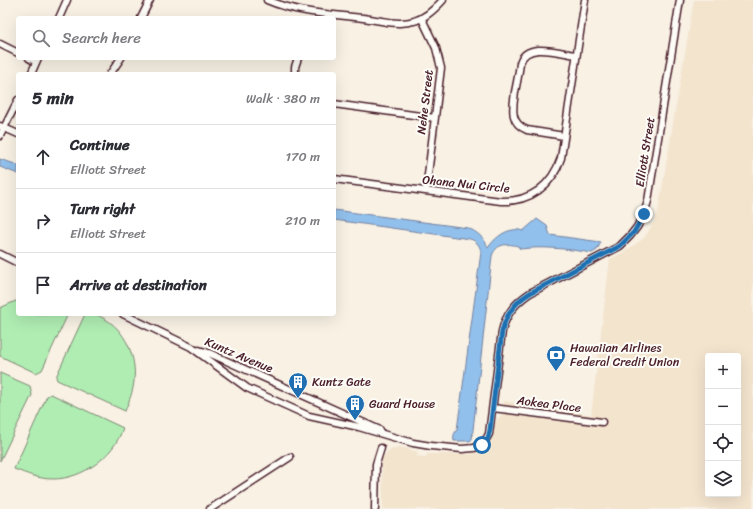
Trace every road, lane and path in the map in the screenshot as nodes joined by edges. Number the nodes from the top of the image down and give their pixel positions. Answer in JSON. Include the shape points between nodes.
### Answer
{"nodes":[{"id":1,"x":67,"y":0,"type":"edge"},
{"id":2,"x":150,"y":0,"type":"edge"},
{"id":3,"x":267,"y":0,"type":"edge"},
{"id":4,"x":443,"y":0,"type":"edge"},
{"id":5,"x":586,"y":0,"type":"edge"},
{"id":6,"x":680,"y":0,"type":"edge"},
{"id":7,"x":319,"y":15,"type":"edge"},
{"id":8,"x":61,"y":16,"type":"edge"},
{"id":9,"x":142,"y":16,"type":"edge"},
{"id":10,"x":330,"y":16,"type":"edge"},
{"id":11,"x":336,"y":17,"type":"edge"},
{"id":12,"x":422,"y":19,"type":"junction"},
{"id":13,"x":0,"y":44,"type":"edge"},
{"id":14,"x":16,"y":52,"type":"edge"},
{"id":15,"x":576,"y":55,"type":"junction"},
{"id":16,"x":37,"y":60,"type":"edge"},
{"id":17,"x":120,"y":60,"type":"edge"},
{"id":18,"x":297,"y":60,"type":"edge"},
{"id":19,"x":31,"y":72,"type":"edge"},
{"id":20,"x":111,"y":72,"type":"edge"},
{"id":21,"x":295,"y":72,"type":"edge"},
{"id":22,"x":16,"y":103,"type":"edge"},
{"id":23,"x":336,"y":104,"type":"edge"},
{"id":24,"x":435,"y":118,"type":"junction"},
{"id":25,"x":2,"y":127,"type":"edge"},
{"id":26,"x":16,"y":133,"type":"edge"},
{"id":27,"x":0,"y":136,"type":"edge"},
{"id":28,"x":564,"y":136,"type":"junction"},
{"id":29,"x":336,"y":179,"type":"edge"},
{"id":30,"x":426,"y":191,"type":"junction"},
{"id":31,"x":0,"y":254,"type":"edge"},
{"id":32,"x":16,"y":262,"type":"edge"},
{"id":33,"x":127,"y":316,"type":"edge"},
{"id":34,"x":191,"y":348,"type":"junction"},
{"id":35,"x":493,"y":408,"type":"junction"},
{"id":36,"x":602,"y":422,"type":"dead end"},
{"id":37,"x":386,"y":434,"type":"junction"},
{"id":38,"x":381,"y":448,"type":"dead end"},
{"id":39,"x":290,"y":457,"type":"dead end"},
{"id":40,"x":210,"y":509,"type":"edge"},
{"id":41,"x":375,"y":509,"type":"edge"}],
"edges":[{"from":1,"to":8,"type":"street"},
{"from":2,"to":9,"type":"street"},
{"from":3,"to":7,"type":"street","via":[[290,9]]},
{"from":4,"to":12,"type":"street"},
{"from":5,"to":15,"type":"street","name":"Ohana Nui Circle"},
{"from":6,"to":35,"type":"street","name":"Elliott Street","via":[[644,214],[634,232],[620,246],[530,293],[511,310],[502,331]]},
{"from":7,"to":10,"type":"street"},
{"from":11,"to":12,"type":"street","via":[[395,22]]},
{"from":12,"to":24,"type":"street","name":"Nehe Street","via":[[440,62],[441,75]]},
{"from":13,"to":14,"type":"street"},
{"from":15,"to":28,"type":"street","name":"Ohana Nui Circle"},
{"from":15,"to":28,"type":"street","via":[[538,50],[525,55],[520,63],[513,108],[514,119],[522,128]]},
{"from":16,"to":19,"type":"street"},
{"from":17,"to":20,"type":"street"},
{"from":18,"to":21,"type":"street"},
{"from":22,"to":25,"type":"street"},
{"from":23,"to":24,"type":"street"},
{"from":24,"to":30,"type":"street","name":"Nehe Street"},
{"from":25,"to":26,"type":"street"},
{"from":25,"to":27,"type":"street"},
{"from":28,"to":30,"type":"street","name":"Ohana Nui Circle","via":[[561,158],[555,173],[545,186],[532,195],[501,201]]},
{"from":29,"to":30,"type":"street","name":"Ohana Nui Circle"},
{"from":31,"to":32,"type":"street"},
{"from":33,"to":34,"type":"street","name":"Kuntz Avenue"},
{"from":34,"to":37,"type":"street","name":"Kuntz Avenue","via":[[209,353]]},
{"from":34,"to":37,"type":"street","name":"Kuntz Avenue","via":[[247,388],[308,416]]},
{"from":35,"to":36,"type":"street","name":"Aokea Place"},
{"from":35,"to":37,"type":"street","name":"Elliott Street","via":[[488,438],[482,445],[474,448],[425,445]]},
{"from":38,"to":41,"type":"street","via":[[376,464]]},
{"from":39,"to":40,"type":"street"}]}
